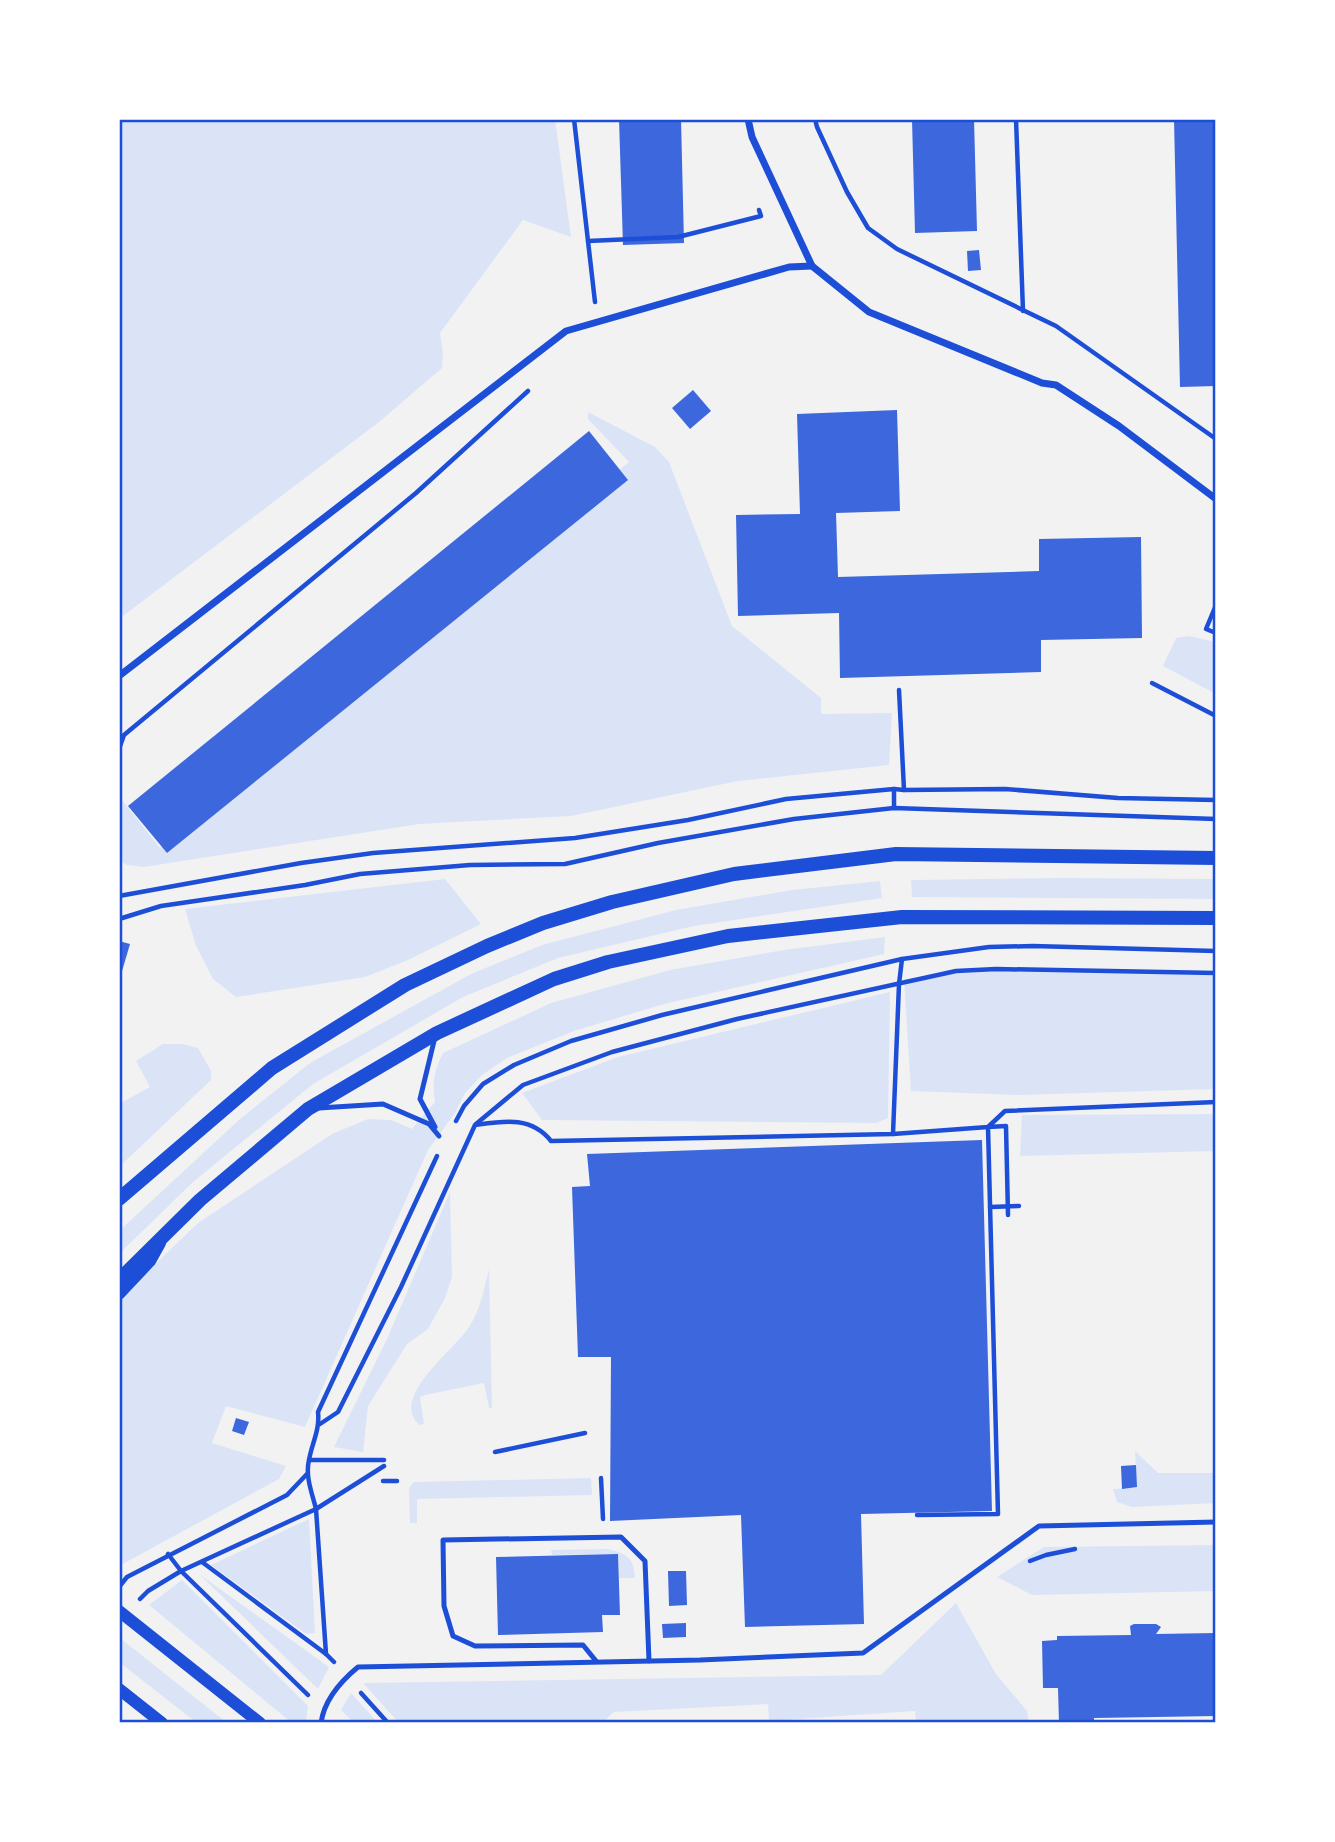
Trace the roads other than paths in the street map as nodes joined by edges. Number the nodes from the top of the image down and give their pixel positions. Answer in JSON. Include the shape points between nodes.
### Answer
{"nodes":[{"id":1,"x":748,"y":119,"type":"edge"},
{"id":2,"x":812,"y":266,"type":"junction"},
{"id":3,"x":1216,"y":499,"type":"edge"},
{"id":4,"x":119,"y":676,"type":"edge"},
{"id":5,"x":1216,"y":858,"type":"edge"},
{"id":6,"x":1216,"y":918,"type":"edge"},
{"id":7,"x":437,"y":1034,"type":"junction"},
{"id":8,"x":308,"y":1109,"type":"junction"},
{"id":9,"x":119,"y":1199,"type":"edge"},
{"id":10,"x":163,"y":1237,"type":"junction"},
{"id":11,"x":119,"y":1280,"type":"edge"},
{"id":12,"x":119,"y":1294,"type":"edge"},
{"id":13,"x":1216,"y":1522,"type":"edge"},
{"id":14,"x":119,"y":1611,"type":"edge"},
{"id":15,"x":596,"y":1661,"type":"junction"},
{"id":16,"x":649,"y":1661,"type":"junction"},
{"id":17,"x":119,"y":1689,"type":"edge"},
{"id":18,"x":162,"y":1723,"type":"edge"},
{"id":19,"x":260,"y":1723,"type":"edge"},
{"id":20,"x":321,"y":1723,"type":"edge"}],
"edges":[{"from":1,"to":2,"type":"street"},
{"from":2,"to":3,"type":"street","via":[[869,312],[1056,385]]},
{"from":2,"to":4,"type":"street","via":[[789,267],[566,331]]},
{"from":5,"to":9,"type":"main road","via":[[896,854],[734,874],[543,923],[405,985],[272,1068]]},
{"from":6,"to":7,"type":"main road","via":[[902,917],[728,936],[608,962],[554,979]]},
{"from":7,"to":8,"type":"main road"},
{"from":7,"to":8,"type":"lane","via":[[420,1099],[439,1136],[429,1124],[383,1104]]},
{"from":8,"to":10,"type":"main road"},
{"from":10,"to":11,"type":"main road"},
{"from":10,"to":12,"type":"street","via":[[150,1261]]},
{"from":13,"to":16,"type":"lane","via":[[1039,1526],[863,1653]]},
{"from":14,"to":19,"type":"street"},
{"from":15,"to":16,"type":"lane"},
{"from":15,"to":16,"type":"lane","via":[[583,1645],[475,1646],[453,1636],[443,1606],[443,1539],[621,1537],[645,1562]]},
{"from":15,"to":20,"type":"lane","via":[[358,1667],[323,1710]]},
{"from":17,"to":18,"type":"street"}]}
